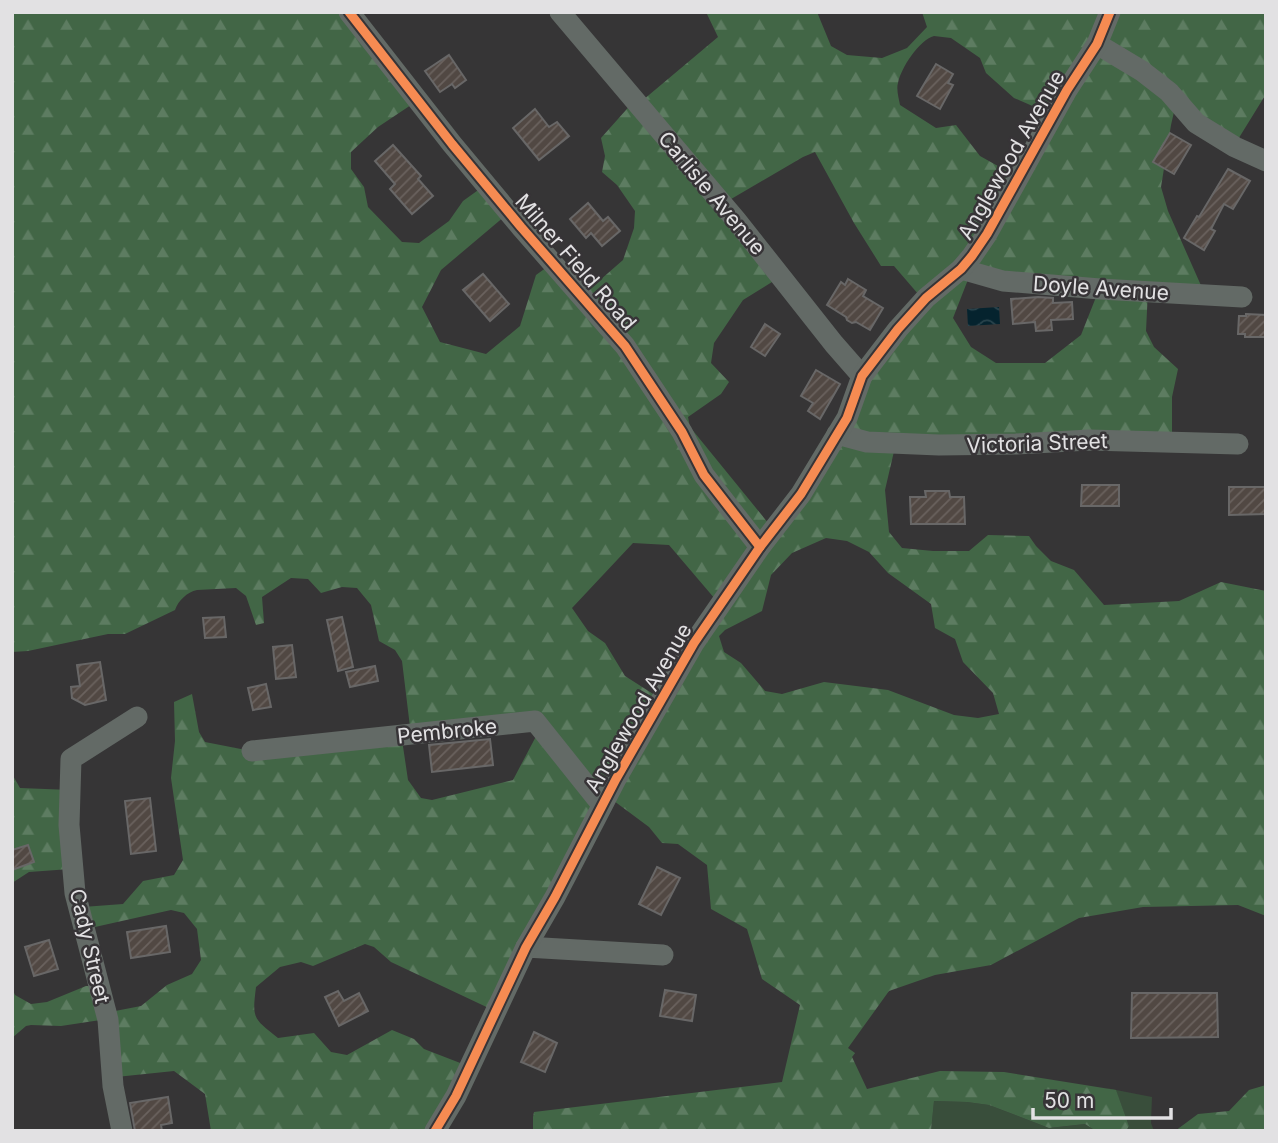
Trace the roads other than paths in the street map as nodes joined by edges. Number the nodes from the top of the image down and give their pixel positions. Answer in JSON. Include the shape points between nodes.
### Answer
{"nodes":[{"id":1,"x":349,"y":12,"type":"edge"},
{"id":2,"x":560,"y":12,"type":"edge"},
{"id":3,"x":1110,"y":12,"type":"edge"},
{"id":4,"x":1097,"y":44,"type":"junction"},
{"id":5,"x":1266,"y":161,"type":"edge"},
{"id":6,"x":961,"y":269,"type":"junction"},
{"id":7,"x":1242,"y":297,"type":"dead end"},
{"id":8,"x":862,"y":376,"type":"junction"},
{"id":9,"x":837,"y":435,"type":"junction"},
{"id":10,"x":1238,"y":444,"type":"dead end"},
{"id":11,"x":760,"y":547,"type":"junction"},
{"id":12,"x":137,"y":717,"type":"dead end"},
{"id":13,"x":252,"y":751,"type":"dead end"},
{"id":14,"x":602,"y":805,"type":"junction"},
{"id":15,"x":526,"y":947,"type":"junction"},
{"id":16,"x":663,"y":955,"type":"dead end"},
{"id":17,"x":122,"y":1131,"type":"edge"},
{"id":18,"x":435,"y":1131,"type":"edge"}],
"edges":[{"from":1,"to":11,"type":"street","name":"Milner Field Road","via":[[521,228],[625,345],[682,432],[704,475]]},
{"from":2,"to":8,"type":"street","name":"Carlisle Avenue"},
{"from":3,"to":4,"type":"street","name":"Anglewood Avenue"},
{"from":4,"to":5,"type":"street","via":[[1169,92],[1196,123]]},
{"from":4,"to":6,"type":"street","name":"Anglewood Avenue","via":[[987,234]]},
{"from":6,"to":7,"type":"street","name":"Doyle Avenue","via":[[1003,281]]},
{"from":6,"to":8,"type":"street","name":"Anglewood Avenue","via":[[926,298]]},
{"from":8,"to":9,"type":"street","name":"Anglewood Avenue"},
{"from":9,"to":10,"type":"street","name":"Victoria Street","via":[[867,442],[939,445],[1089,440]]},
{"from":9,"to":11,"type":"street","name":"Anglewood Avenue","via":[[801,494]]},
{"from":11,"to":14,"type":"street","name":"Anglewood Avenue","via":[[694,643]]},
{"from":12,"to":17,"type":"street","name":"Cady Street","via":[[71,759],[69,825],[75,893],[108,1020]]},
{"from":13,"to":14,"type":"street","name":"Pembroke","via":[[535,721]]},
{"from":14,"to":15,"type":"street","name":"Anglewood Avenue"},
{"from":15,"to":16,"type":"street"},
{"from":15,"to":18,"type":"street","name":"Anglewood Avenue"}]}
